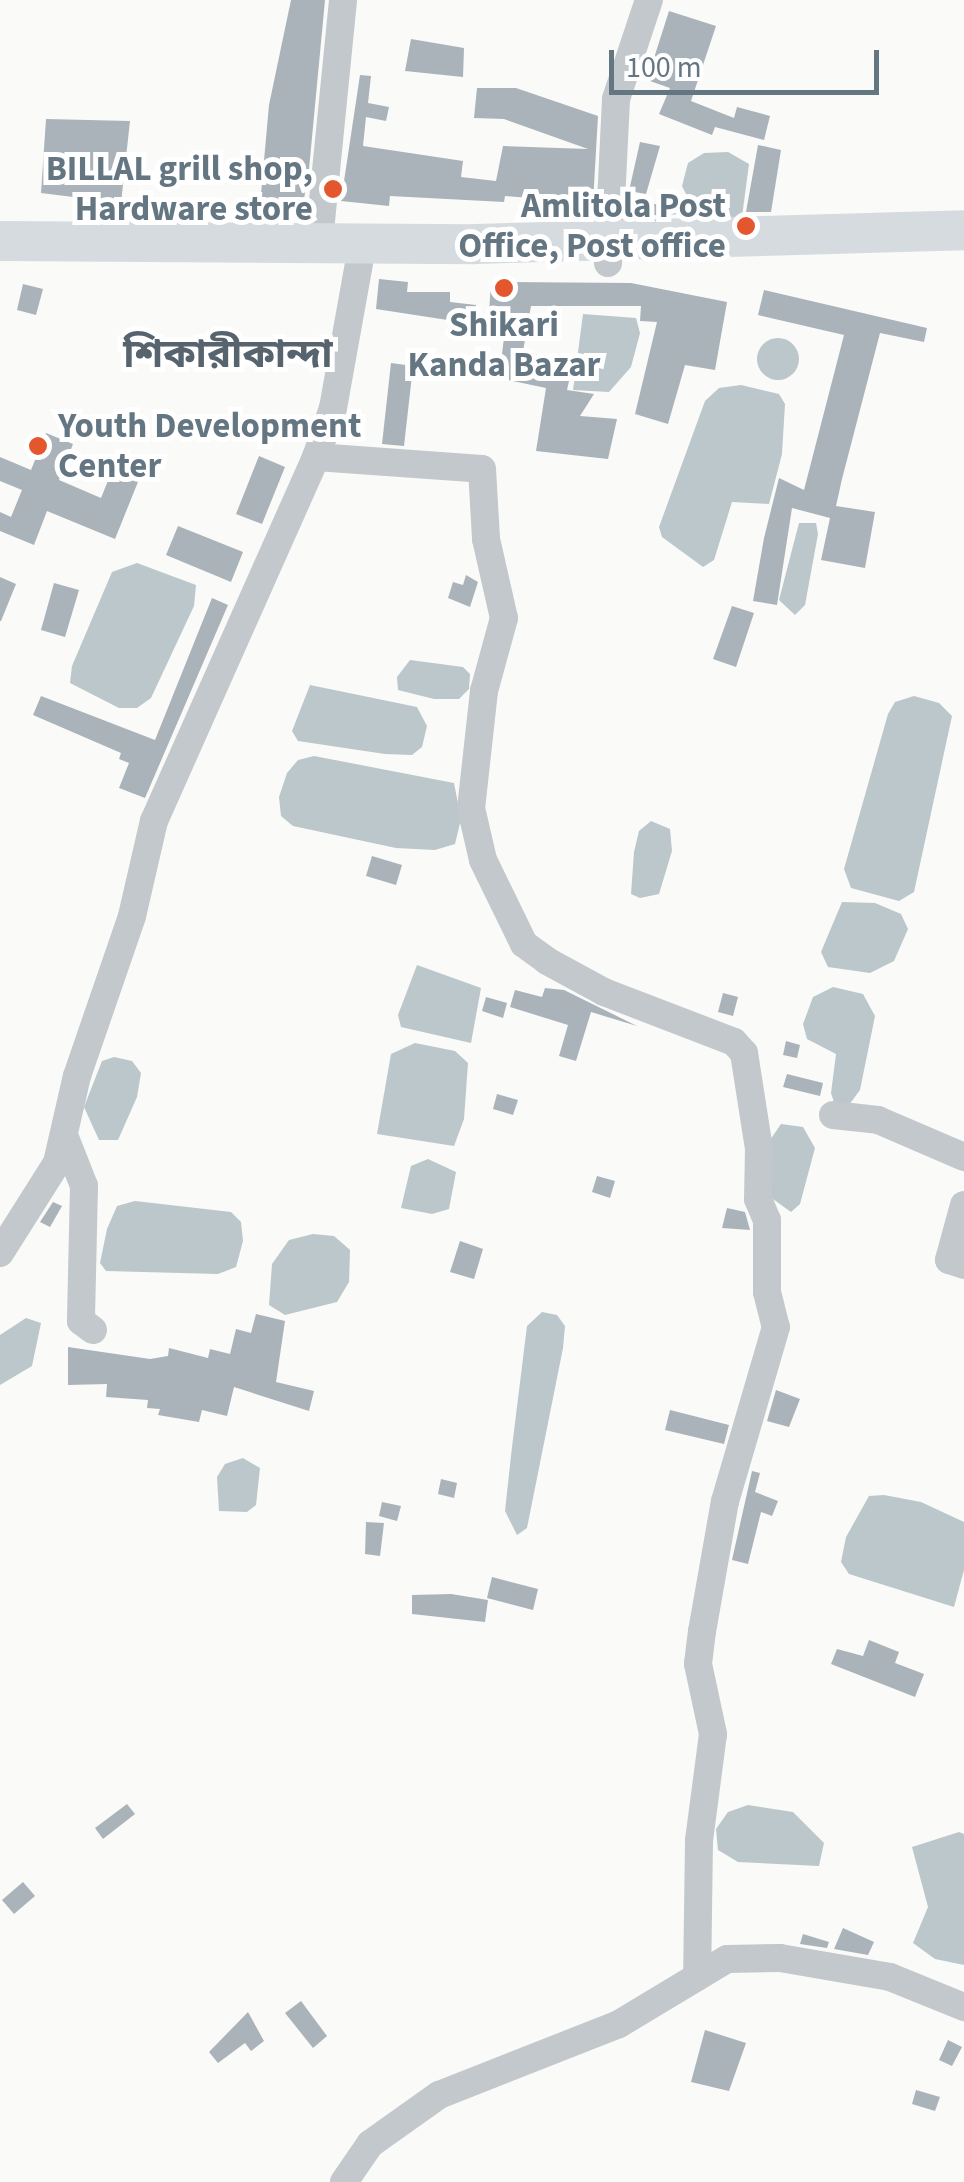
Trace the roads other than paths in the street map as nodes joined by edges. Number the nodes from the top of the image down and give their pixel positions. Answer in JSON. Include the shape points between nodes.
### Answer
{"nodes":[{"id":1,"x":343,"y":0,"type":"edge"},
{"id":2,"x":649,"y":0,"type":"edge"},
{"id":3,"x":964,"y":230,"type":"edge"},
{"id":4,"x":0,"y":241,"type":"edge"},
{"id":5,"x":319,"y":241,"type":"junction"},
{"id":6,"x":608,"y":250,"type":"junction"},
{"id":7,"x":964,"y":256,"type":"edge"},
{"id":8,"x":360,"y":263,"type":"junction"},
{"id":9,"x":0,"y":264,"type":"edge"},
{"id":10,"x":316,"y":458,"type":"junction"},
{"id":11,"x":832,"y":1115,"type":"dead end"},
{"id":12,"x":66,"y":1140,"type":"junction"},
{"id":13,"x":964,"y":1158,"type":"edge"},
{"id":14,"x":964,"y":1205,"type":"edge"},
{"id":15,"x":0,"y":1253,"type":"edge"},
{"id":16,"x":964,"y":1265,"type":"edge"},
{"id":17,"x":93,"y":1330,"type":"dead end"},
{"id":18,"x":697,"y":1976,"type":"junction"},
{"id":19,"x":964,"y":2007,"type":"edge"},
{"id":20,"x":344,"y":2182,"type":"edge"}],
"edges":[{"from":1,"to":5,"type":"street"},
{"from":2,"to":6,"type":"street","via":[[616,99]]},
{"from":3,"to":6,"type":"highway"},
{"from":4,"to":5,"type":"highway"},
{"from":5,"to":6,"type":"highway"},
{"from":6,"to":7,"type":"highway"},
{"from":6,"to":8,"type":"highway"},
{"from":8,"to":9,"type":"highway"},
{"from":8,"to":10,"type":"street","via":[[333,408]]},
{"from":10,"to":12,"type":"street","via":[[154,821],[114,979],[77,1076]]},
{"from":10,"to":18,"type":"street","via":[[482,469],[486,539],[504,618],[484,691],[471,808],[483,860],[524,944],[536,953],[604,992],[734,1042],[744,1054],[776,1327],[724,1501],[702,1631],[698,1664],[713,1734],[699,1841]]},
{"from":11,"to":13,"type":"street","via":[[878,1120]]},
{"from":12,"to":15,"type":"street"},
{"from":12,"to":17,"type":"street","via":[[84,1186],[81,1321]]},
{"from":14,"to":16,"type":"street","via":[[949,1260]]},
{"from":18,"to":19,"type":"street","via":[[726,1959],[780,1958],[890,1977]]},
{"from":18,"to":20,"type":"street","via":[[619,2024],[439,2095],[370,2144]]}]}
